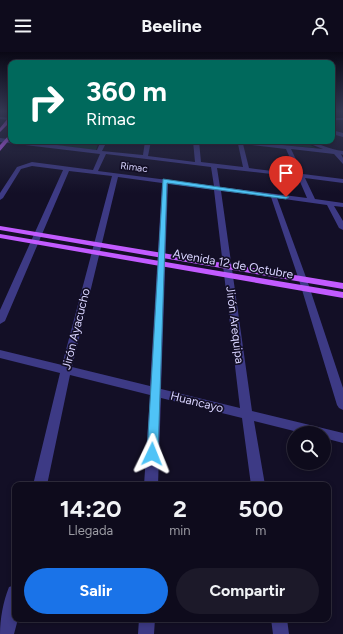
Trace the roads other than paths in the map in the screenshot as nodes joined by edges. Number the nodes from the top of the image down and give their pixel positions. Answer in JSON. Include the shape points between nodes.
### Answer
{"nodes":[{"id":1,"x":0,"y":140,"type":"edge"},
{"id":2,"x":7,"y":141,"type":"joint"},
{"id":3,"x":33,"y":144,"type":"edge"},
{"id":4,"x":103,"y":144,"type":"edge"},
{"id":5,"x":147,"y":144,"type":"edge"},
{"id":6,"x":196,"y":144,"type":"edge"},
{"id":7,"x":240,"y":144,"type":"edge"},
{"id":8,"x":250,"y":144,"type":"edge"},
{"id":9,"x":314,"y":144,"type":"edge"},
{"id":10,"x":288,"y":148,"type":"junction"},
{"id":11,"x":0,"y":149,"type":"edge"},
{"id":12,"x":101,"y":152,"type":"junction"},
{"id":13,"x":340,"y":153,"type":"edge"},
{"id":14,"x":145,"y":157,"type":"junction"},
{"id":15,"x":343,"y":162,"type":"edge"},
{"id":16,"x":198,"y":164,"type":"junction"},
{"id":17,"x":214,"y":166,"type":"junction"},
{"id":18,"x":67,"y":168,"type":"junction"},
{"id":19,"x":246,"y":169,"type":"junction"},
{"id":20,"x":95,"y":172,"type":"junction"},
{"id":21,"x":116,"y":174,"type":"junction"},
{"id":22,"x":301,"y":176,"type":"junction"},
{"id":23,"x":165,"y":181,"type":"junction"},
{"id":24,"x":343,"y":181,"type":"edge"},
{"id":25,"x":3,"y":187,"type":"edge"},
{"id":26,"x":218,"y":187,"type":"junction"},
{"id":27,"x":273,"y":195,"type":"junction"},
{"id":28,"x":0,"y":198,"type":"edge"},
{"id":29,"x":312,"y":201,"type":"junction"},
{"id":30,"x":330,"y":204,"type":"junction"},
{"id":31,"x":343,"y":205,"type":"edge"},
{"id":32,"x":0,"y":228,"type":"edge"},
{"id":33,"x":343,"y":228,"type":"edge"},
{"id":34,"x":0,"y":236,"type":"edge"},
{"id":35,"x":36,"y":238,"type":"junction"},
{"id":36,"x":97,"y":249,"type":"junction"},
{"id":37,"x":160,"y":259,"type":"junction"},
{"id":38,"x":228,"y":271,"type":"junction"},
{"id":39,"x":303,"y":280,"type":"junction"},
{"id":40,"x":343,"y":286,"type":"edge"},
{"id":41,"x":306,"y":289,"type":"junction"},
{"id":42,"x":343,"y":295,"type":"edge"},
{"id":43,"x":0,"y":321,"type":"edge"},
{"id":44,"x":0,"y":354,"type":"edge"},
{"id":45,"x":66,"y":370,"type":"junction"},
{"id":46,"x":154,"y":392,"type":"junction"},
{"id":47,"x":343,"y":405,"type":"edge"},
{"id":48,"x":247,"y":414,"type":"junction"},
{"id":49,"x":296,"y":426,"type":"edge"},
{"id":50,"x":331,"y":435,"type":"edge"},
{"id":51,"x":343,"y":438,"type":"edge"},
{"id":52,"x":41,"y":482,"type":"edge"},
{"id":53,"x":151,"y":482,"type":"edge"},
{"id":54,"x":258,"y":482,"type":"edge"},
{"id":55,"x":12,"y":607,"type":"edge"},
{"id":56,"x":147,"y":622,"type":"edge"},
{"id":57,"x":279,"y":622,"type":"edge"},
{"id":58,"x":6,"y":634,"type":"edge"},
{"id":59,"x":146,"y":634,"type":"edge"},
{"id":60,"x":281,"y":634,"type":"edge"}],
"edges":[{"from":1,"to":2,"type":"street"},
{"from":2,"to":11,"type":"main road"},
{"from":3,"to":12,"type":"street"},
{"from":4,"to":12,"type":"street"},
{"from":5,"to":14,"type":"street"},
{"from":6,"to":16,"type":"street"},
{"from":7,"to":19,"type":"street"},
{"from":8,"to":10,"type":"street"},
{"from":9,"to":13,"type":"street"},
{"from":10,"to":13,"type":"street"},
{"from":10,"to":22,"type":"street"},
{"from":12,"to":14,"type":"street"},
{"from":12,"to":20,"type":"street"},
{"from":13,"to":15,"type":"street"},
{"from":14,"to":16,"type":"street"},
{"from":16,"to":17,"type":"street"},
{"from":17,"to":19,"type":"street"},
{"from":17,"to":26,"type":"street","name":"Jirón Arequipa"},
{"from":18,"to":20,"type":"street","name":"Rimac"},
{"from":18,"to":25,"type":"street","name":"Rimac","via":[[24,165],[18,168]]},
{"from":18,"to":35,"type":"street"},
{"from":19,"to":22,"type":"street"},
{"from":20,"to":21,"type":"street","name":"Rimac"},
{"from":21,"to":23,"type":"street","name":"Rimac"},
{"from":21,"to":36,"type":"street","name":"Jirón Ayacucho"},
{"from":22,"to":24,"type":"street"},
{"from":22,"to":29,"type":"street"},
{"from":23,"to":26,"type":"street","name":"Rimac"},
{"from":23,"to":37,"type":"street"},
{"from":25,"to":28,"type":"street"},
{"from":26,"to":27,"type":"street","name":"Rimac"},
{"from":26,"to":38,"type":"street","name":"Jirón Arequipa"},
{"from":27,"to":29,"type":"street","name":"Rimac"},
{"from":27,"to":39,"type":"street"},
{"from":29,"to":30,"type":"street","name":"Rimac"},
{"from":30,"to":31,"type":"street","name":"Rimac"},
{"from":30,"to":33,"type":"street"},
{"from":32,"to":35,"type":"main road","name":"Avenida 12 de Octubre"},
{"from":34,"to":35,"type":"main road","name":"Avenida 12 de Octubre"},
{"from":35,"to":36,"type":"main road","name":"Avenida 12 de Octubre"},
{"from":35,"to":43,"type":"street"},
{"from":36,"to":37,"type":"main road","name":"Avenida 12 de Octubre"},
{"from":36,"to":45,"type":"street","name":"Jirón Ayacucho"},
{"from":37,"to":38,"type":"main road","name":"Avenida 12 de Octubre"},
{"from":37,"to":46,"type":"street"},
{"from":38,"to":39,"type":"main road","name":"Avenida 12 de Octubre"},
{"from":38,"to":41,"type":"main road","name":"Avenida 12 de Octubre"},
{"from":38,"to":48,"type":"street","name":"Jirón Arequipa"},
{"from":39,"to":40,"type":"main road","name":"Avenida 12 de Octubre"},
{"from":39,"to":41,"type":"street"},
{"from":41,"to":42,"type":"main road","name":"Avenida 12 de Octubre"},
{"from":41,"to":47,"type":"street"},
{"from":44,"to":45,"type":"street","name":"Huancayo"},
{"from":45,"to":46,"type":"street","name":"Huancayo"},
{"from":45,"to":52,"type":"street","name":"Jirón Ayacucho"},
{"from":46,"to":48,"type":"street","name":"Huancayo"},
{"from":46,"to":53,"type":"street"},
{"from":48,"to":49,"type":"street","name":"Huancayo"},
{"from":48,"to":54,"type":"street","name":"Jirón Arequipa"},
{"from":50,"to":51,"type":"street","name":"Huancayo"},
{"from":55,"to":58,"type":"street"},
{"from":56,"to":59,"type":"street"},
{"from":57,"to":60,"type":"street"}]}
